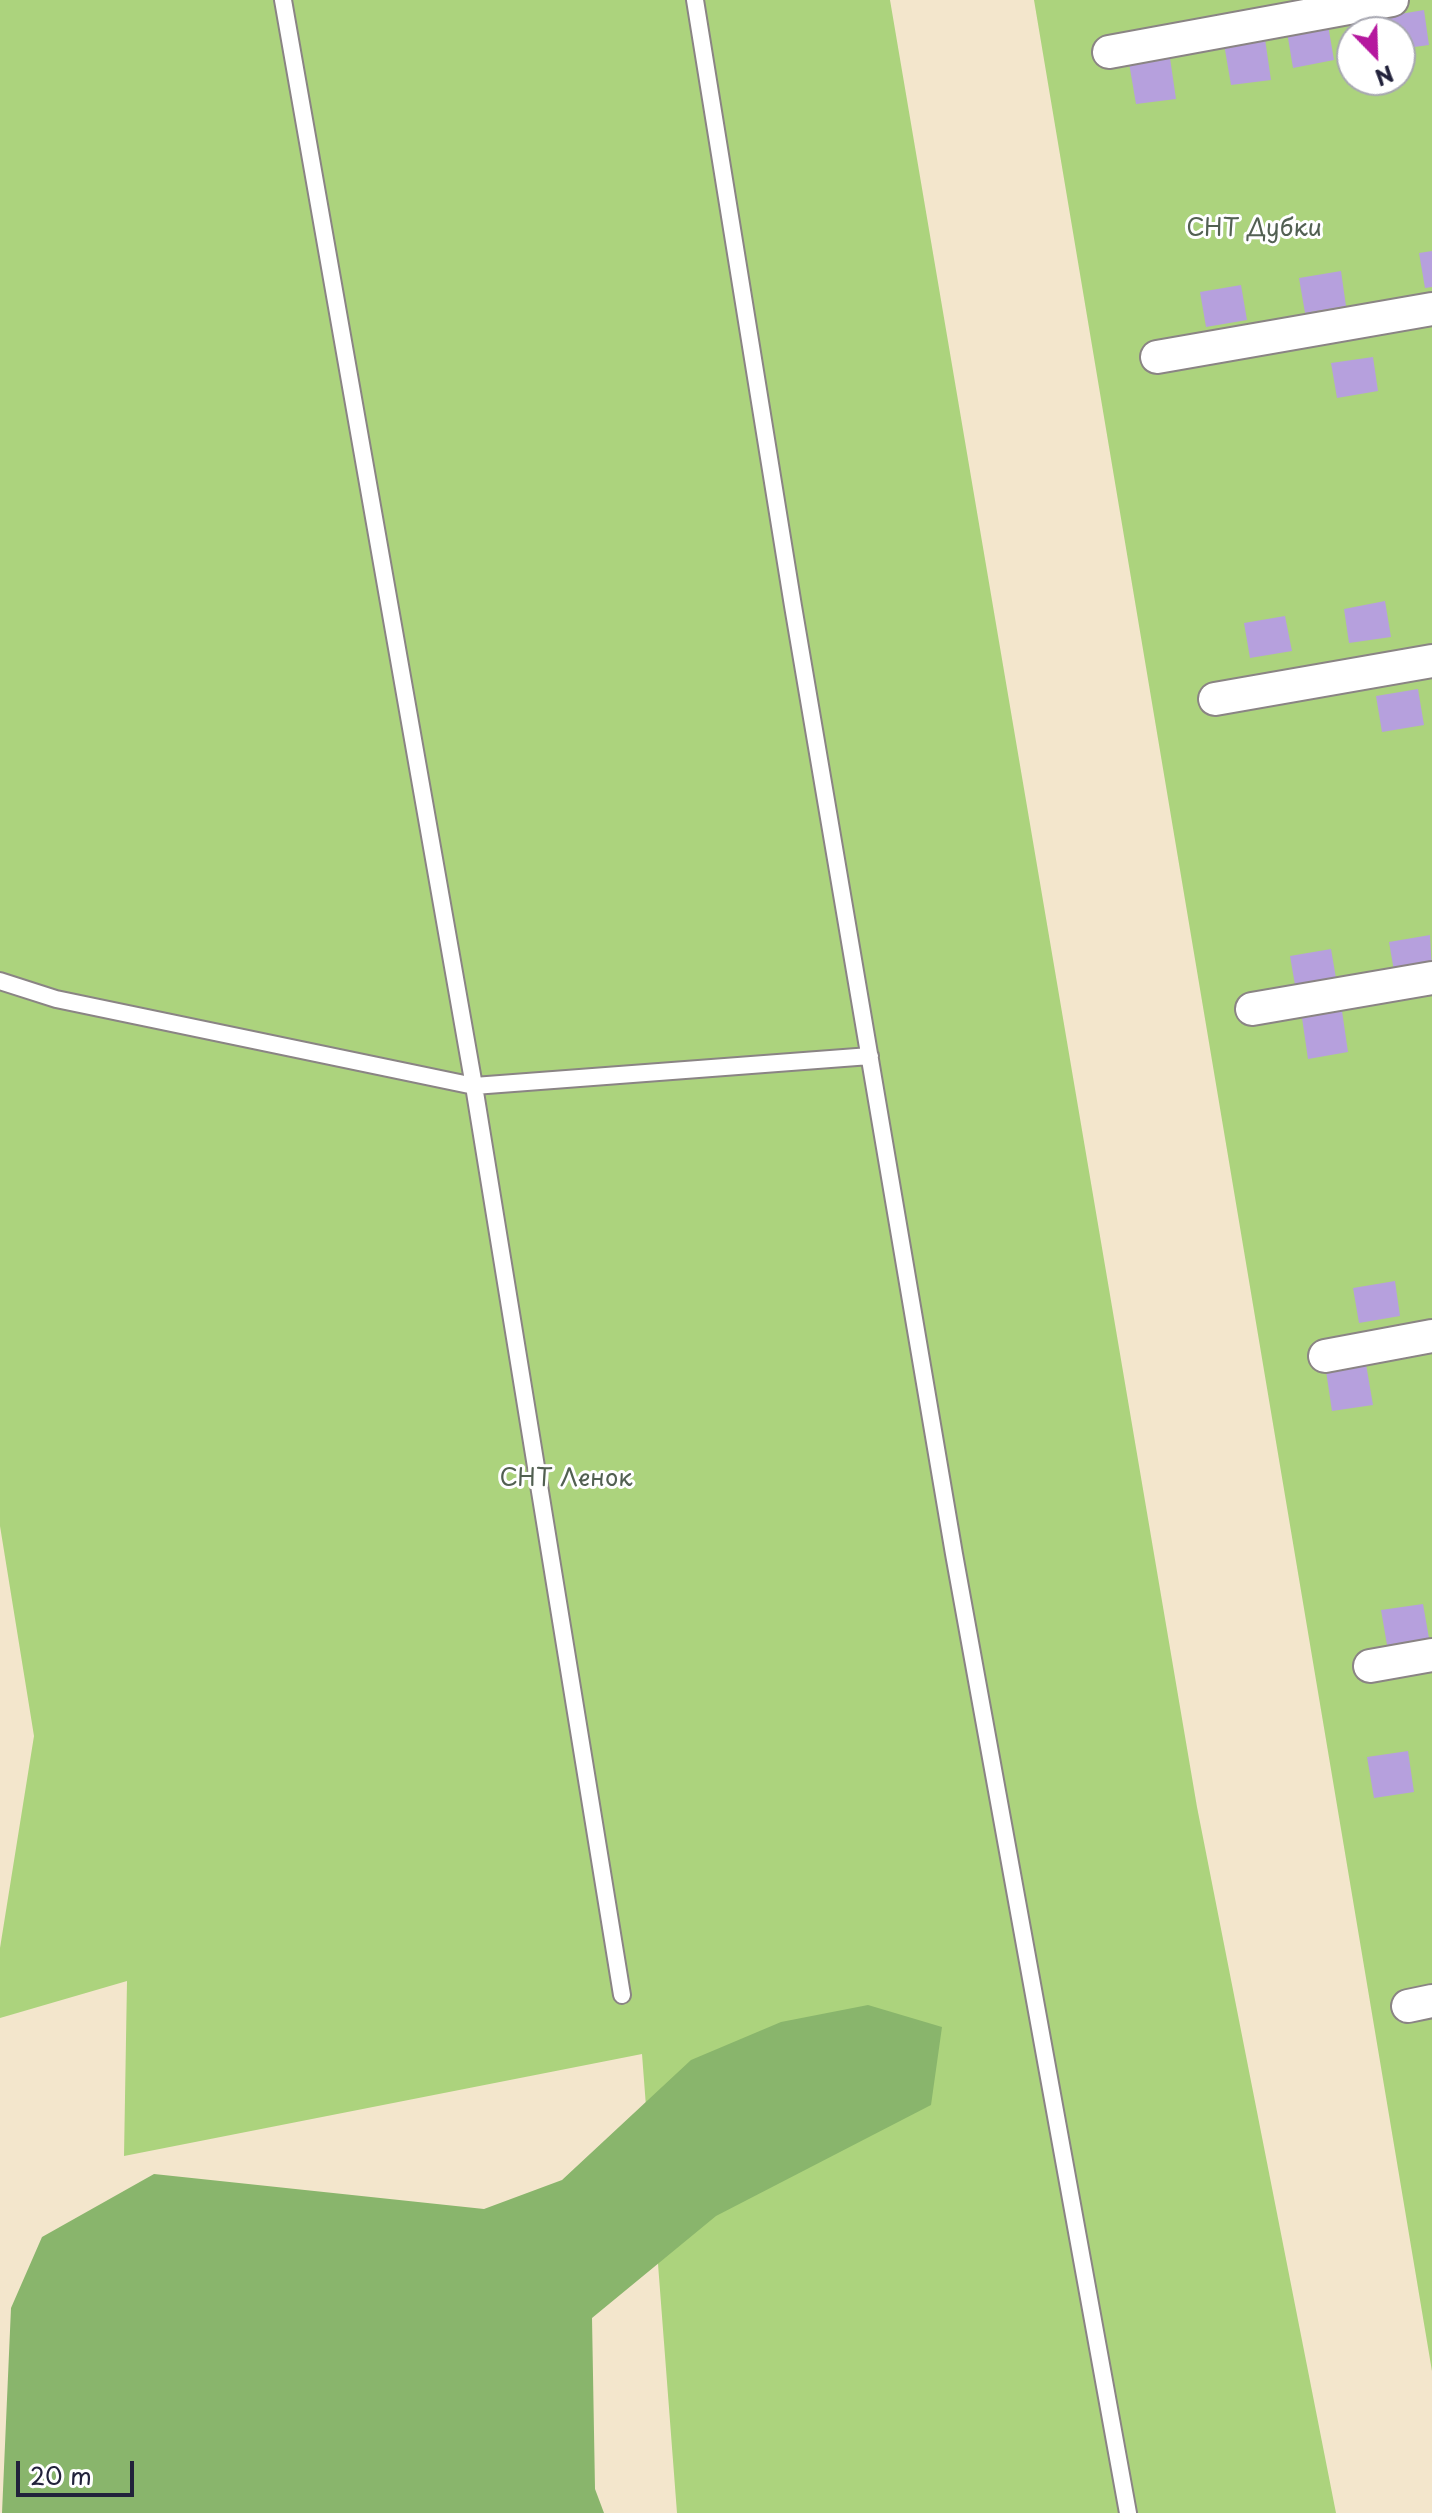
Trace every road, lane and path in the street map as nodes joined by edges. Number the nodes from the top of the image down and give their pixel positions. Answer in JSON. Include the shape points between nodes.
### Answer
{"nodes":[{"id":1,"x":283,"y":0,"type":"edge"},
{"id":2,"x":695,"y":0,"type":"edge"},
{"id":3,"x":1392,"y":0,"type":"edge"},
{"id":4,"x":1109,"y":52,"type":"dead end"},
{"id":5,"x":1432,"y":309,"type":"edge"},
{"id":6,"x":1157,"y":357,"type":"dead end"},
{"id":7,"x":1432,"y":661,"type":"edge"},
{"id":8,"x":1215,"y":699,"type":"dead end"},
{"id":9,"x":1432,"y":978,"type":"edge"},
{"id":10,"x":0,"y":981,"type":"edge"},
{"id":11,"x":1252,"y":1009,"type":"dead end"},
{"id":12,"x":870,"y":1056,"type":"junction"},
{"id":13,"x":474,"y":1086,"type":"junction"},
{"id":14,"x":1432,"y":1336,"type":"edge"},
{"id":15,"x":1325,"y":1356,"type":"dead end"},
{"id":16,"x":1432,"y":1655,"type":"edge"},
{"id":17,"x":1370,"y":1666,"type":"dead end"},
{"id":18,"x":622,"y":1995,"type":"dead end"},
{"id":19,"x":1128,"y":2513,"type":"edge"}],
"edges":[{"from":1,"to":13,"type":"lane"},
{"from":2,"to":12,"type":"lane"},
{"from":3,"to":4,"type":"street"},
{"from":5,"to":6,"type":"street"},
{"from":7,"to":8,"type":"street"},
{"from":9,"to":11,"type":"street"},
{"from":10,"to":13,"type":"lane","via":[[56,999]]},
{"from":12,"to":13,"type":"lane"},
{"from":12,"to":19,"type":"lane","via":[[954,1554]]},
{"from":13,"to":18,"type":"lane"},
{"from":14,"to":15,"type":"street"},
{"from":16,"to":17,"type":"street"}]}
